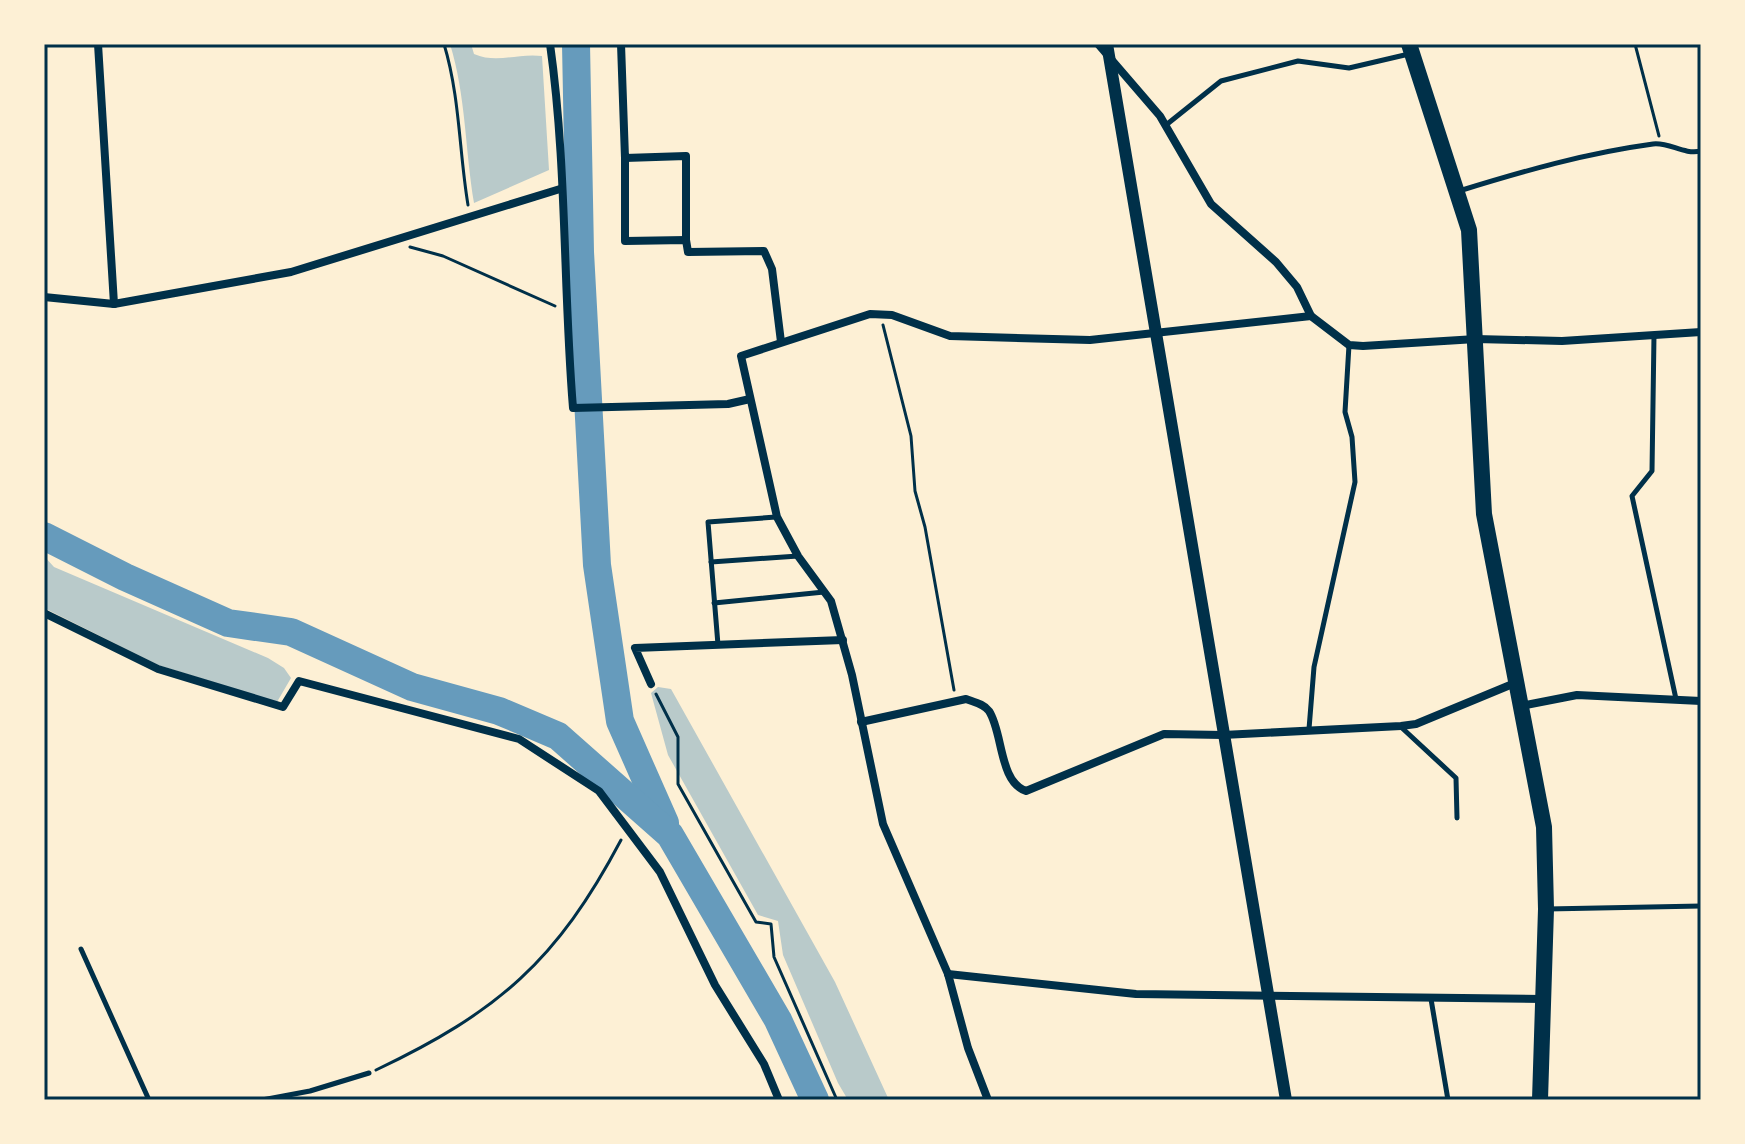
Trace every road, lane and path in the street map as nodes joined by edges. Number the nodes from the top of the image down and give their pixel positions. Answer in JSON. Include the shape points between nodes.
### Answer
{"nodes":[{"id":1,"x":98,"y":44,"type":"edge"},
{"id":2,"x":444,"y":44,"type":"edge"},
{"id":3,"x":490,"y":44,"type":"edge"},
{"id":4,"x":503,"y":44,"type":"edge"},
{"id":5,"x":550,"y":44,"type":"edge"},
{"id":6,"x":621,"y":44,"type":"edge"},
{"id":7,"x":1635,"y":44,"type":"edge"},
{"id":8,"x":1104,"y":46,"type":"edge"},
{"id":9,"x":1411,"y":49,"type":"edge"},
{"id":10,"x":1166,"y":125,"type":"junction"},
{"id":11,"x":1661,"y":143,"type":"junction"},
{"id":12,"x":1701,"y":151,"type":"edge"},
{"id":13,"x":625,"y":158,"type":"junction"},
{"id":14,"x":560,"y":189,"type":"junction"},
{"id":15,"x":1458,"y":191,"type":"junction"},
{"id":16,"x":470,"y":218,"type":"junction"},
{"id":17,"x":686,"y":240,"type":"junction"},
{"id":18,"x":391,"y":242,"type":"junction"},
{"id":19,"x":44,"y":297,"type":"edge"},
{"id":20,"x":114,"y":304,"type":"junction"},
{"id":21,"x":565,"y":311,"type":"junction"},
{"id":22,"x":880,"y":314,"type":"junction"},
{"id":23,"x":1311,"y":316,"type":"junction"},
{"id":24,"x":1701,"y":332,"type":"edge"},
{"id":25,"x":1654,"y":334,"type":"junction"},
{"id":26,"x":1155,"y":336,"type":"junction"},
{"id":27,"x":1476,"y":339,"type":"junction"},
{"id":28,"x":781,"y":342,"type":"junction"},
{"id":29,"x":1349,"y":345,"type":"junction"},
{"id":30,"x":750,"y":399,"type":"junction"},
{"id":31,"x":777,"y":517,"type":"junction"},
{"id":32,"x":798,"y":556,"type":"junction"},
{"id":33,"x":711,"y":562,"type":"junction"},
{"id":34,"x":824,"y":592,"type":"junction"},
{"id":35,"x":714,"y":603,"type":"junction"},
{"id":36,"x":44,"y":613,"type":"edge"},
{"id":37,"x":843,"y":640,"type":"junction"},
{"id":38,"x":718,"y":645,"type":"junction"},
{"id":39,"x":1515,"y":683,"type":"junction"},
{"id":40,"x":651,"y":684,"type":"joint"},
{"id":41,"x":1676,"y":699,"type":"junction"},
{"id":42,"x":1701,"y":701,"type":"edge"},
{"id":43,"x":954,"y":702,"type":"junction"},
{"id":44,"x":1521,"y":707,"type":"junction"},
{"id":45,"x":861,"y":722,"type":"junction"},
{"id":46,"x":1401,"y":726,"type":"junction"},
{"id":47,"x":1309,"y":729,"type":"junction"},
{"id":48,"x":1223,"y":735,"type":"junction"},
{"id":49,"x":1457,"y":818,"type":"dead end"},
{"id":50,"x":629,"y":826,"type":"junction"},
{"id":51,"x":1701,"y":906,"type":"edge"},
{"id":52,"x":1546,"y":909,"type":"junction"},
{"id":53,"x":81,"y":949,"type":"dead end"},
{"id":54,"x":948,"y":974,"type":"junction"},
{"id":55,"x":1268,"y":997,"type":"junction"},
{"id":56,"x":1431,"y":999,"type":"junction"},
{"id":57,"x":1544,"y":999,"type":"junction"},
{"id":58,"x":369,"y":1073,"type":"joint"},
{"id":59,"x":149,"y":1100,"type":"edge"},
{"id":60,"x":262,"y":1100,"type":"edge"},
{"id":61,"x":779,"y":1100,"type":"edge"},
{"id":62,"x":837,"y":1100,"type":"edge"},
{"id":63,"x":988,"y":1100,"type":"edge"},
{"id":64,"x":1286,"y":1100,"type":"edge"},
{"id":65,"x":1448,"y":1100,"type":"edge"},
{"id":66,"x":1540,"y":1100,"type":"edge"}],
"edges":[{"from":1,"to":20,"type":"street"},
{"from":2,"to":16,"type":"path","via":[[455,77]]},
{"from":3,"to":4,"type":"lane"},
{"from":5,"to":14,"type":"street"},
{"from":6,"to":13,"type":"street"},
{"from":7,"to":11,"type":"path"},
{"from":8,"to":10,"type":"street"},
{"from":8,"to":26,"type":"street"},
{"from":9,"to":10,"type":"lane","via":[[1349,68],[1298,61],[1221,81]]},
{"from":9,"to":15,"type":"main road"},
{"from":10,"to":23,"type":"street","via":[[1211,204],[1276,262],[1297,287]]},
{"from":11,"to":12,"type":"lane","via":[[1690,154]]},
{"from":11,"to":15,"type":"lane","via":[[1573,157]]},
{"from":13,"to":17,"type":"street","via":[[625,241]]},
{"from":13,"to":17,"type":"street","via":[[686,156]]},
{"from":14,"to":16,"type":"street"},
{"from":14,"to":21,"type":"street"},
{"from":15,"to":27,"type":"main road","via":[[1469,230]]},
{"from":16,"to":18,"type":"street"},
{"from":17,"to":28,"type":"street","via":[[688,252],[764,251],[772,269]]},
{"from":18,"to":20,"type":"street","via":[[291,272]]},
{"from":18,"to":21,"type":"path","via":[[443,256]]},
{"from":19,"to":20,"type":"street"},
{"from":21,"to":30,"type":"street","via":[[573,408]]},
{"from":22,"to":26,"type":"street","via":[[950,336]]},
{"from":22,"to":28,"type":"street","via":[[851,317]]},
{"from":22,"to":43,"type":"path","via":[[911,436],[915,491]]},
{"from":23,"to":26,"type":"street"},
{"from":23,"to":29,"type":"street"},
{"from":24,"to":25,"type":"street"},
{"from":25,"to":27,"type":"street","via":[[1562,341]]},
{"from":25,"to":41,"type":"lane","via":[[1652,471],[1632,496]]},
{"from":26,"to":48,"type":"street"},
{"from":27,"to":29,"type":"street"},
{"from":27,"to":39,"type":"main road","via":[[1484,514]]},
{"from":28,"to":30,"type":"street","via":[[741,356]]},
{"from":29,"to":47,"type":"lane","via":[[1345,412],[1355,482],[1314,667]]},
{"from":30,"to":31,"type":"street"},
{"from":31,"to":32,"type":"street"},
{"from":31,"to":33,"type":"lane","via":[[708,522]]},
{"from":32,"to":33,"type":"lane"},
{"from":32,"to":34,"type":"street"},
{"from":33,"to":35,"type":"lane"},
{"from":34,"to":35,"type":"lane"},
{"from":34,"to":37,"type":"street"},
{"from":35,"to":38,"type":"lane"},
{"from":36,"to":50,"type":"street","via":[[158,669],[283,707],[299,681],[519,739],[599,791]]},
{"from":37,"to":38,"type":"street"},
{"from":37,"to":45,"type":"street"},
{"from":38,"to":40,"type":"street","via":[[635,648]]},
{"from":39,"to":44,"type":"main road"},
{"from":39,"to":46,"type":"street"},
{"from":40,"to":62,"type":"path","via":[[678,737],[678,784],[756,922],[771,924],[774,957]]},
{"from":41,"to":42,"type":"street"},
{"from":41,"to":44,"type":"street","via":[[1577,695]]},
{"from":43,"to":45,"type":"street"},
{"from":43,"to":48,"type":"street","via":[[966,699],[989,711],[1013,783],[1026,791],[1164,734]]},
{"from":44,"to":52,"type":"main road","via":[[1544,827]]},
{"from":45,"to":54,"type":"street","via":[[893,853]]},
{"from":46,"to":47,"type":"street"},
{"from":46,"to":49,"type":"lane","via":[[1456,778]]},
{"from":47,"to":48,"type":"street"},
{"from":48,"to":55,"type":"street"},
{"from":50,"to":58,"type":"path","via":[[588,901],[515,987],[428,1045]]},
{"from":50,"to":61,"type":"street","via":[[660,872]]},
{"from":51,"to":52,"type":"lane"},
{"from":52,"to":57,"type":"main road"},
{"from":53,"to":59,"type":"lane"},
{"from":54,"to":55,"type":"street","via":[[1136,994]]},
{"from":54,"to":63,"type":"street"},
{"from":55,"to":56,"type":"street"},
{"from":55,"to":64,"type":"street"},
{"from":56,"to":57,"type":"street"},
{"from":56,"to":65,"type":"lane"},
{"from":57,"to":66,"type":"main road"},
{"from":58,"to":60,"type":"lane"}]}
